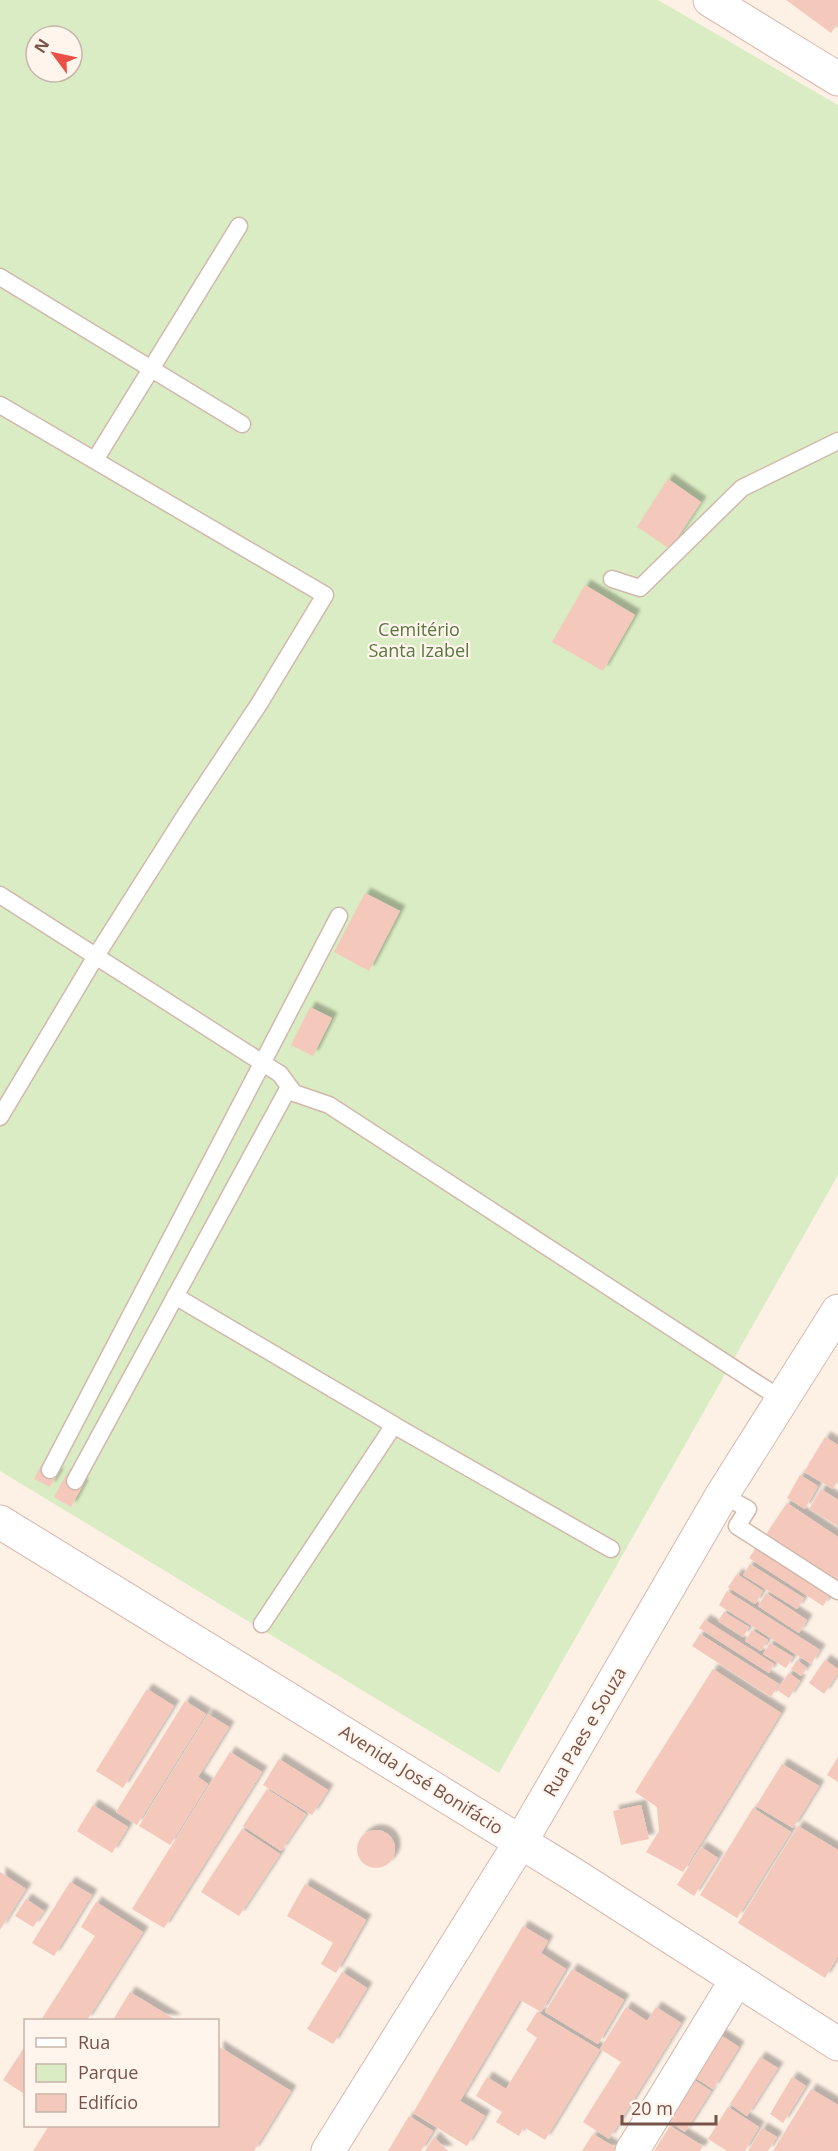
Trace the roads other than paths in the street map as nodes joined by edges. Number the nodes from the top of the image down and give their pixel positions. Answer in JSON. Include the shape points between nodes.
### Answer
{"nodes":[{"id":1,"x":710,"y":0,"type":"edge"},
{"id":2,"x":834,"y":70,"type":"edge"},
{"id":3,"x":238,"y":226,"type":"dead end"},
{"id":4,"x":0,"y":277,"type":"edge"},
{"id":5,"x":152,"y":368,"type":"junction"},
{"id":6,"x":0,"y":405,"type":"edge"},
{"id":7,"x":242,"y":424,"type":"dead end"},
{"id":8,"x":838,"y":441,"type":"edge"},
{"id":9,"x":95,"y":460,"type":"junction"},
{"id":10,"x":612,"y":579,"type":"dead end"},
{"id":11,"x":0,"y":895,"type":"edge"},
{"id":12,"x":339,"y":916,"type":"dead end"},
{"id":13,"x":96,"y":956,"type":"junction"},
{"id":14,"x":262,"y":1062,"type":"junction"},
{"id":15,"x":289,"y":1087,"type":"junction"},
{"id":16,"x":0,"y":1117,"type":"edge"},
{"id":17,"x":176,"y":1296,"type":"junction"},
{"id":18,"x":838,"y":1311,"type":"edge"},
{"id":19,"x":781,"y":1399,"type":"junction"},
{"id":20,"x":390,"y":1423,"type":"junction"},
{"id":21,"x":50,"y":1470,"type":"dead end"},
{"id":22,"x":75,"y":1481,"type":"dead end"},
{"id":23,"x":722,"y":1496,"type":"junction"},
{"id":24,"x":0,"y":1522,"type":"edge"},
{"id":25,"x":611,"y":1549,"type":"dead end"},
{"id":26,"x":838,"y":1591,"type":"edge"},
{"id":27,"x":262,"y":1624,"type":"dead end"},
{"id":28,"x":520,"y":1843,"type":"junction"},
{"id":29,"x":737,"y":1979,"type":"junction"},
{"id":30,"x":838,"y":2044,"type":"edge"},
{"id":31,"x":328,"y":2151,"type":"edge"},
{"id":32,"x":632,"y":2151,"type":"edge"}],
"edges":[{"from":1,"to":2,"type":"main road"},
{"from":3,"to":5,"type":"lane"},
{"from":4,"to":5,"type":"lane"},
{"from":5,"to":7,"type":"lane"},
{"from":5,"to":9,"type":"lane"},
{"from":6,"to":9,"type":"lane"},
{"from":8,"to":10,"type":"lane","via":[[742,488],[640,588]]},
{"from":9,"to":13,"type":"lane","via":[[325,595]]},
{"from":11,"to":13,"type":"lane"},
{"from":12,"to":14,"type":"lane"},
{"from":13,"to":14,"type":"lane"},
{"from":13,"to":16,"type":"lane"},
{"from":14,"to":15,"type":"lane","via":[[280,1074]]},
{"from":14,"to":21,"type":"lane"},
{"from":15,"to":17,"type":"lane"},
{"from":15,"to":19,"type":"lane","via":[[294,1093],[329,1105]]},
{"from":17,"to":20,"type":"lane"},
{"from":17,"to":22,"type":"lane"},
{"from":18,"to":19,"type":"main road","name":"Rua Paes e Souza"},
{"from":19,"to":23,"type":"main road","name":"Rua Paes e Souza"},
{"from":20,"to":25,"type":"lane"},
{"from":20,"to":27,"type":"lane","via":[[394,1425]]},
{"from":23,"to":26,"type":"lane","via":[[748,1509],[737,1526]]},
{"from":23,"to":28,"type":"main road","name":"Rua Paes e Souza"},
{"from":24,"to":28,"type":"main road","name":"Avenida José Bonifácio"},
{"from":28,"to":29,"type":"main road","name":"Avenida José Bonifácio"},
{"from":28,"to":31,"type":"main road","name":"Rua Paes e Souza"},
{"from":29,"to":30,"type":"main road","name":"Avenida José Bonifácio"},
{"from":29,"to":32,"type":"main road"}]}
